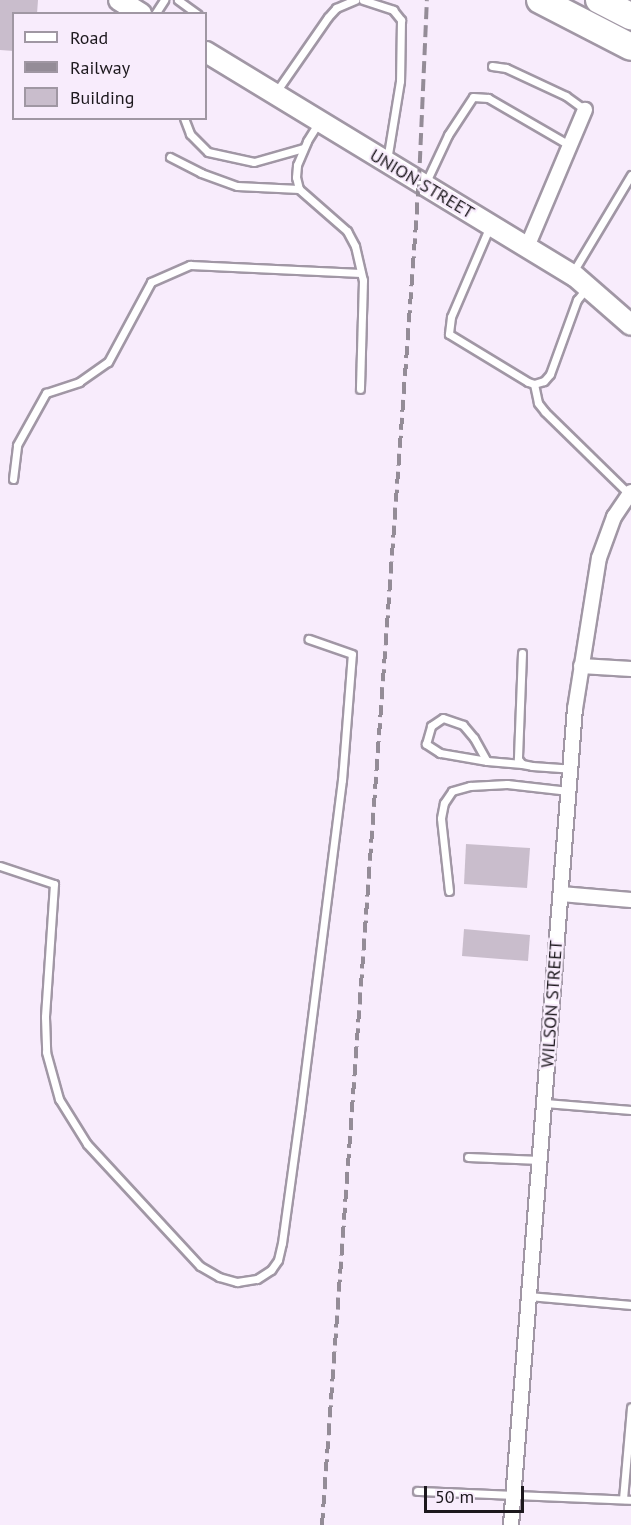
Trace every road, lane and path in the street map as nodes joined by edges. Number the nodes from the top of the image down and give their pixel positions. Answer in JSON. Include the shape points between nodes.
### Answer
{"nodes":[{"id":1,"x":119,"y":0,"type":"edge"},
{"id":2,"x":178,"y":0,"type":"edge"},
{"id":3,"x":355,"y":0,"type":"edge"},
{"id":4,"x":363,"y":0,"type":"edge"},
{"id":5,"x":540,"y":0,"type":"edge"},
{"id":6,"x":599,"y":0,"type":"edge"},
{"id":7,"x":138,"y":12,"type":"edge"},
{"id":8,"x":194,"y":12,"type":"edge"},
{"id":9,"x":631,"y":16,"type":"edge"},
{"id":10,"x":594,"y":28,"type":"junction"},
{"id":11,"x":631,"y":47,"type":"edge"},
{"id":12,"x":207,"y":53,"type":"edge"},
{"id":13,"x":631,"y":62,"type":"edge"},
{"id":14,"x":492,"y":66,"type":"dead end"},
{"id":15,"x":274,"y":94,"type":"junction"},
{"id":16,"x":585,"y":111,"type":"joint"},
{"id":17,"x":185,"y":120,"type":"edge"},
{"id":18,"x":319,"y":122,"type":"junction"},
{"id":19,"x":569,"y":145,"type":"junction"},
{"id":20,"x":303,"y":148,"type":"junction"},
{"id":21,"x":170,"y":157,"type":"dead end"},
{"id":22,"x":387,"y":162,"type":"junction"},
{"id":23,"x":631,"y":175,"type":"edge"},
{"id":24,"x":425,"y":184,"type":"junction"},
{"id":25,"x":299,"y":189,"type":"junction"},
{"id":26,"x":490,"y":226,"type":"junction"},
{"id":27,"x":527,"y":247,"type":"junction"},
{"id":28,"x":362,"y":273,"type":"junction"},
{"id":29,"x":572,"y":274,"type":"junction"},
{"id":30,"x":588,"y":286,"type":"junction"},
{"id":31,"x":631,"y":325,"type":"edge"},
{"id":32,"x":534,"y":384,"type":"junction"},
{"id":33,"x":360,"y":389,"type":"dead end"},
{"id":34,"x":13,"y":479,"type":"dead end"},
{"id":35,"x":630,"y":493,"type":"edge"},
{"id":36,"x":309,"y":639,"type":"dead end"},
{"id":37,"x":522,"y":653,"type":"dead end"},
{"id":38,"x":581,"y":666,"type":"junction"},
{"id":39,"x":631,"y":669,"type":"edge"},
{"id":40,"x":487,"y":761,"type":"junction"},
{"id":41,"x":522,"y":764,"type":"junction"},
{"id":42,"x":571,"y":769,"type":"junction"},
{"id":43,"x":569,"y":791,"type":"junction"},
{"id":44,"x":0,"y":866,"type":"edge"},
{"id":45,"x":449,"y":891,"type":"dead end"},
{"id":46,"x":561,"y":894,"type":"junction"},
{"id":47,"x":631,"y":900,"type":"edge"},
{"id":48,"x":545,"y":1103,"type":"junction"},
{"id":49,"x":631,"y":1110,"type":"edge"},
{"id":50,"x":468,"y":1157,"type":"dead end"},
{"id":51,"x":540,"y":1160,"type":"junction"},
{"id":52,"x":528,"y":1296,"type":"junction"},
{"id":53,"x":631,"y":1305,"type":"edge"},
{"id":54,"x":631,"y":1407,"type":"edge"},
{"id":55,"x":417,"y":1491,"type":"dead end"},
{"id":56,"x":513,"y":1493,"type":"junction"},
{"id":57,"x":627,"y":1500,"type":"edge"},
{"id":58,"x":511,"y":1525,"type":"edge"}],
"edges":[{"from":1,"to":7,"type":"street"},
{"from":2,"to":8,"type":"lane"},
{"from":3,"to":15,"type":"lane","via":[[336,8],[328,17]]},
{"from":4,"to":22,"type":"lane","via":[[393,9],[401,20],[400,81]]},
{"from":5,"to":10,"type":"highway"},
{"from":6,"to":9,"type":"highway"},
{"from":10,"to":11,"type":"highway"},
{"from":10,"to":13,"type":"highway","via":[[604,47]]},
{"from":12,"to":15,"type":"street","name":"UNION STREET"},
{"from":14,"to":16,"type":"lane","via":[[506,68],[566,96]]},
{"from":15,"to":18,"type":"street","name":"UNION STREET"},
{"from":16,"to":19,"type":"street"},
{"from":17,"to":20,"type":"lane","via":[[190,134],[208,152],[254,162]]},
{"from":18,"to":20,"type":"lane"},
{"from":18,"to":22,"type":"street","name":"UNION STREET"},
{"from":19,"to":24,"type":"lane","via":[[488,98],[473,97],[448,135]]},
{"from":19,"to":27,"type":"street"},
{"from":20,"to":25,"type":"lane","via":[[297,165]]},
{"from":21,"to":25,"type":"lane","via":[[201,174],[237,186]]},
{"from":22,"to":24,"type":"street","name":"UNION STREET"},
{"from":23,"to":29,"type":"lane"},
{"from":24,"to":26,"type":"street","name":"UNION STREET"},
{"from":25,"to":28,"type":"lane","via":[[347,231]]},
{"from":26,"to":27,"type":"street","name":"UNION STREET"},
{"from":26,"to":32,"type":"lane","via":[[451,317],[449,334]]},
{"from":27,"to":29,"type":"street","name":"UNION STREET"},
{"from":28,"to":33,"type":"lane"},
{"from":28,"to":34,"type":"lane","via":[[190,265],[151,282],[108,362],[79,382],[46,393],[17,445]]},
{"from":29,"to":30,"type":"street","name":"UNION STREET"},
{"from":30,"to":31,"type":"street","name":"UNION STREET"},
{"from":30,"to":32,"type":"lane","via":[[577,300],[550,374]]},
{"from":32,"to":35,"type":"lane","via":[[538,403],[545,412]]},
{"from":35,"to":38,"type":"street","name":"WILSON STREET","via":[[614,517],[599,558]]},
{"from":36,"to":44,"type":"lane","via":[[352,654],[342,780],[300,1112],[282,1243],[271,1270],[237,1282],[200,1266],[81,1136],[59,1099],[46,1052],[54,884]]},
{"from":37,"to":41,"type":"lane","via":[[518,759]]},
{"from":38,"to":39,"type":"street"},
{"from":38,"to":42,"type":"street","name":"WILSON STREET"},
{"from":40,"to":40,"type":"lane","via":[[458,721],[443,718],[431,726],[426,744],[440,753]]},
{"from":40,"to":41,"type":"lane"},
{"from":41,"to":42,"type":"lane"},
{"from":42,"to":43,"type":"street","name":"WILSON STREET"},
{"from":43,"to":45,"type":"lane","via":[[507,784],[452,791],[441,818]]},
{"from":43,"to":46,"type":"street","name":"WILSON STREET"},
{"from":46,"to":47,"type":"street"},
{"from":46,"to":48,"type":"street","name":"WILSON STREET"},
{"from":48,"to":49,"type":"lane"},
{"from":48,"to":51,"type":"street","name":"WILSON STREET"},
{"from":50,"to":51,"type":"lane"},
{"from":51,"to":52,"type":"street","name":"WILSON STREET"},
{"from":52,"to":53,"type":"lane"},
{"from":52,"to":56,"type":"street","name":"WILSON STREET"},
{"from":54,"to":57,"type":"lane"},
{"from":55,"to":56,"type":"lane"},
{"from":56,"to":57,"type":"lane"},
{"from":56,"to":58,"type":"street","name":"WILSON STREET"}]}
